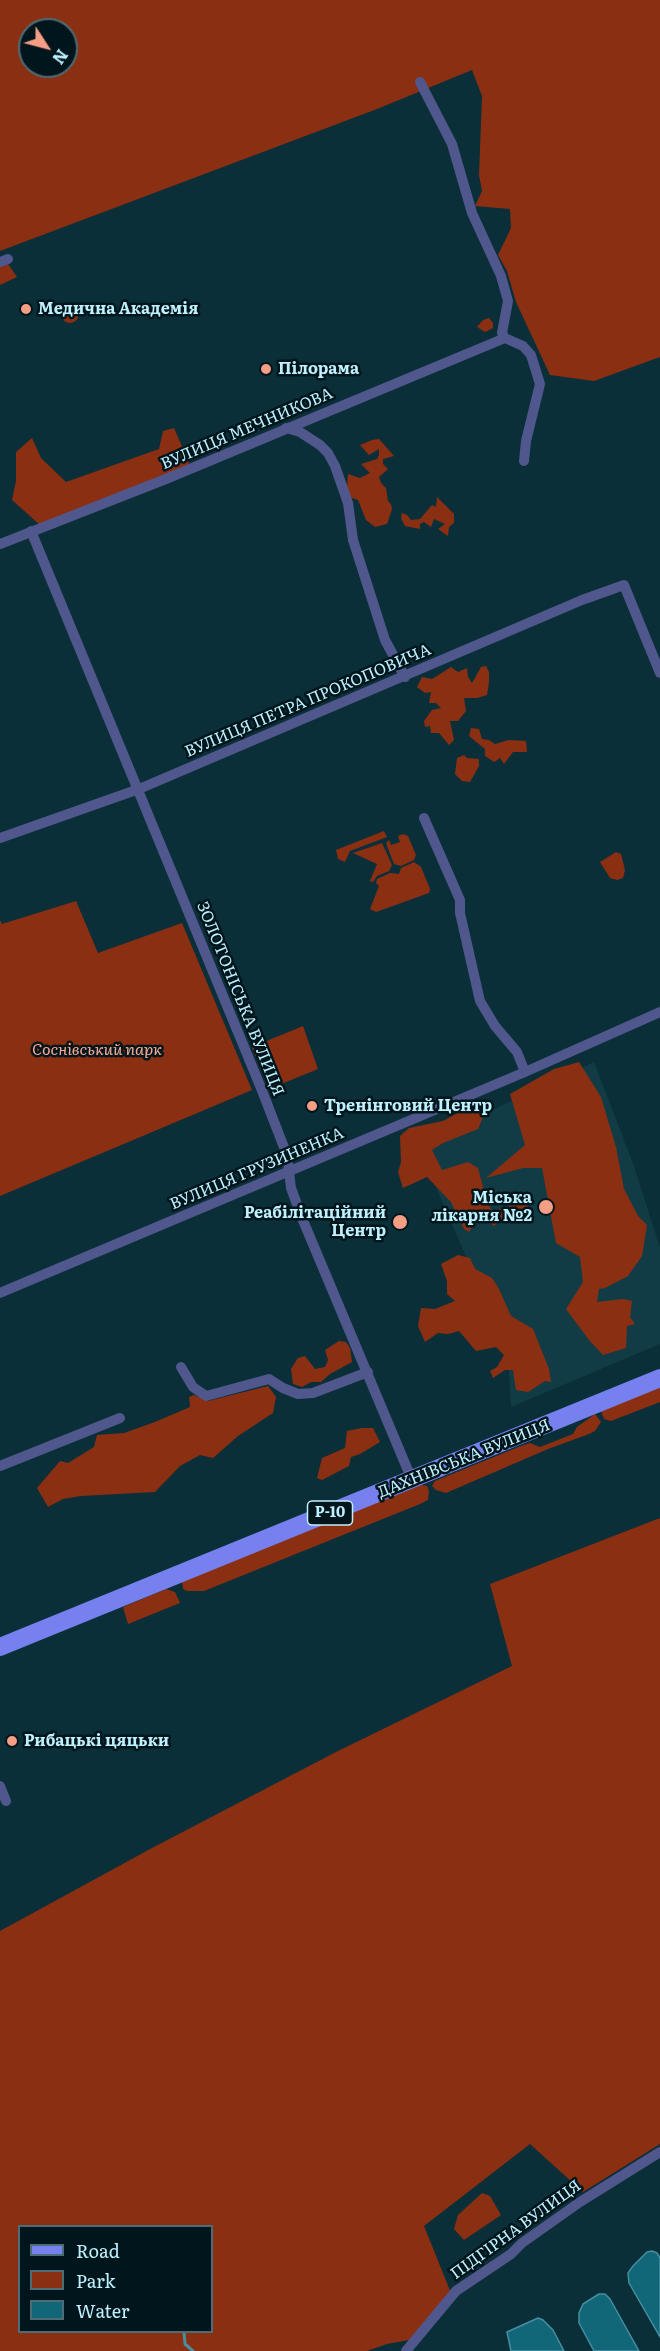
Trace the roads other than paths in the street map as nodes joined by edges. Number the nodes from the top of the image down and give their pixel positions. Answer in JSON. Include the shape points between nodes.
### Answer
{"nodes":[{"id":1,"x":420,"y":82,"type":"dead end"},
{"id":2,"x":505,"y":338,"type":"junction"},
{"id":3,"x":286,"y":428,"type":"junction"},
{"id":4,"x":524,"y":461,"type":"dead end"},
{"id":5,"x":31,"y":531,"type":"junction"},
{"id":6,"x":0,"y":544,"type":"edge"},
{"id":7,"x":660,"y":673,"type":"edge"},
{"id":8,"x":405,"y":677,"type":"junction"},
{"id":9,"x":139,"y":789,"type":"junction"},
{"id":10,"x":424,"y":818,"type":"dead end"},
{"id":11,"x":0,"y":838,"type":"edge"},
{"id":12,"x":660,"y":1012,"type":"edge"},
{"id":13,"x":525,"y":1072,"type":"junction"},
{"id":14,"x":290,"y":1172,"type":"junction"},
{"id":15,"x":0,"y":1293,"type":"edge"},
{"id":16,"x":181,"y":1367,"type":"dead end"},
{"id":17,"x":368,"y":1372,"type":"junction"},
{"id":18,"x":660,"y":1378,"type":"edge"},
{"id":19,"x":120,"y":1418,"type":"dead end"},
{"id":20,"x":0,"y":1466,"type":"edge"},
{"id":21,"x":412,"y":1480,"type":"junction"},
{"id":22,"x":0,"y":1647,"type":"edge"},
{"id":23,"x":0,"y":1786,"type":"edge"},
{"id":24,"x":6,"y":1801,"type":"dead end"},
{"id":25,"x":660,"y":2152,"type":"edge"},
{"id":26,"x":406,"y":2351,"type":"edge"}],
"edges":[{"from":1,"to":2,"type":"street","via":[[452,144],[472,213],[501,276],[508,301],[502,333]]},
{"from":2,"to":3,"type":"street","name":"ВУЛИЦЯ МЕЧНИКОВА"},
{"from":2,"to":4,"type":"street","via":[[523,346],[531,355],[540,384]]},
{"from":3,"to":5,"type":"street","name":"ВУЛИЦЯ МЕЧНИКОВА"},
{"from":3,"to":8,"type":"street","via":[[307,435],[328,453],[336,466],[348,503],[352,540],[385,640]]},
{"from":5,"to":6,"type":"street","name":"ВУЛИЦЯ МЕЧНИКОВА"},
{"from":5,"to":9,"type":"street","name":"ЗОЛОТОНІСЬКА ВУЛИЦЯ"},
{"from":7,"to":8,"type":"street","name":"ВУЛИЦЯ ПЕТРА ПРОКОПОВИЧА","via":[[624,585]]},
{"from":8,"to":9,"type":"street","name":"ВУЛИЦЯ ПЕТРА ПРОКОПОВИЧА"},
{"from":9,"to":11,"type":"street","name":"ВУЛИЦЯ ПЕТРА ПРОКОПОВИЧА"},
{"from":9,"to":14,"type":"street","name":"ЗОЛОТОНІСЬКА ВУЛИЦЯ","via":[[287,1155]]},
{"from":10,"to":13,"type":"street","via":[[460,900],[480,1001],[517,1052]]},
{"from":12,"to":13,"type":"street","name":"ВУЛИЦЯ ГРУЗИНЕНКА"},
{"from":13,"to":14,"type":"street","name":"ВУЛИЦЯ ГРУЗИНЕНКА"},
{"from":14,"to":15,"type":"street","name":"ВУЛИЦЯ ГРУЗИНЕНКА"},
{"from":14,"to":17,"type":"street","name":"ЗОЛОТОНІСЬКА ВУЛИЦЯ","via":[[291,1188],[302,1218]]},
{"from":16,"to":17,"type":"street","via":[[193,1387],[207,1396],[269,1379],[298,1394],[313,1394]]},
{"from":17,"to":21,"type":"street","name":"ЗОЛОТОНІСЬКА ВУЛИЦЯ"},
{"from":18,"to":21,"type":"main road","name":"ДАХНІВСЬКА ВУЛИЦЯ","number":"Р-10"},
{"from":19,"to":20,"type":"street"},
{"from":21,"to":22,"type":"main road","name":"ДАХНІВСЬКА ВУЛИЦЯ","number":"Р-10"},
{"from":23,"to":24,"type":"street"},
{"from":25,"to":26,"type":"street","name":"ПІДГІРНА ВУЛИЦЯ","via":[[580,2202],[456,2291]]}]}
